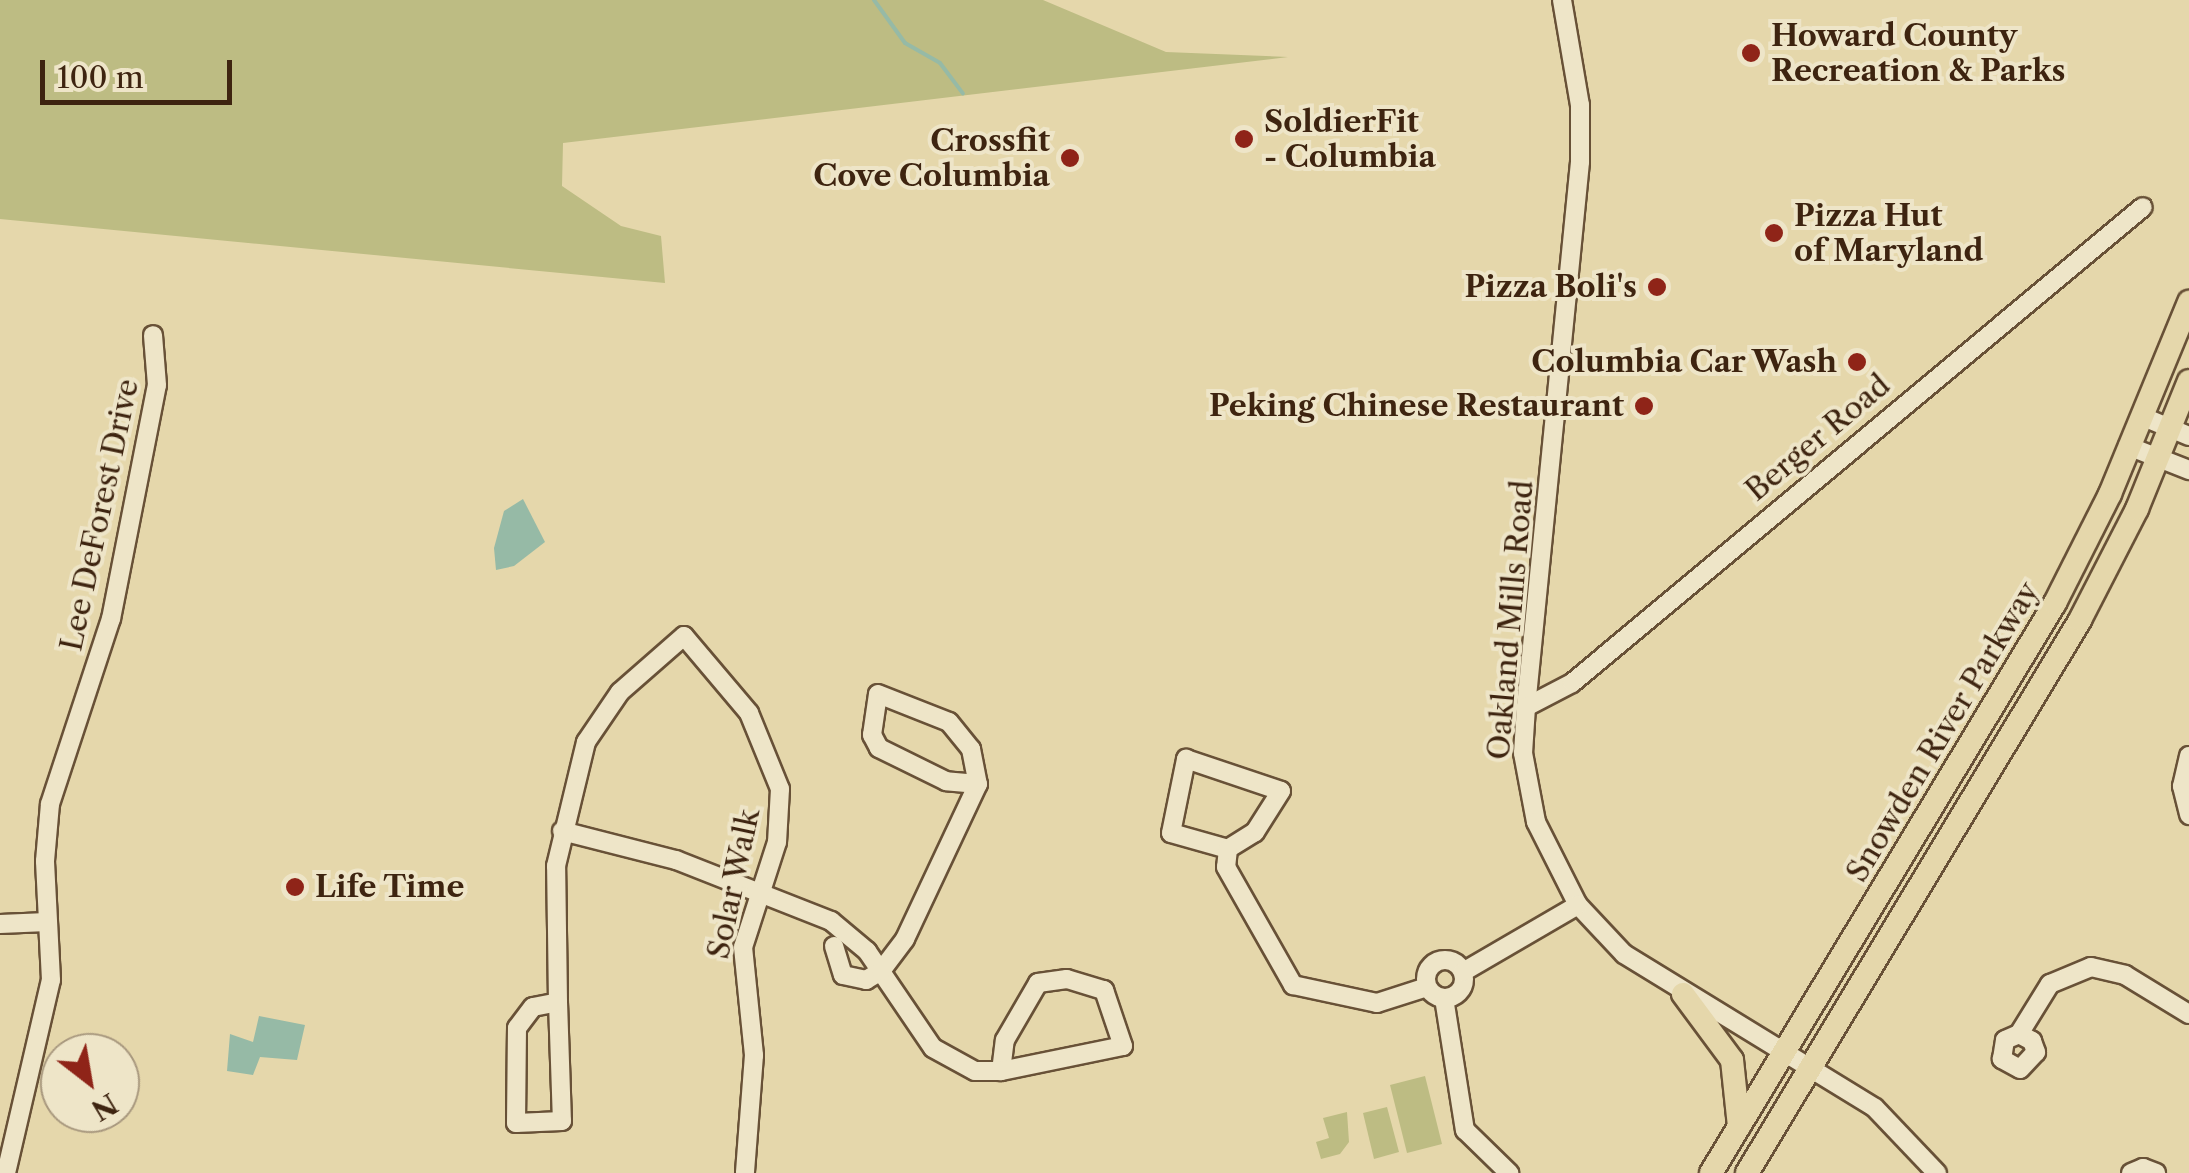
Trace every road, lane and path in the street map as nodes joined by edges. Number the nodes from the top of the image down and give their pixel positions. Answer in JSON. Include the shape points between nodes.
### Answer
{"nodes":[{"id":1,"x":1562,"y":0,"type":"edge"},
{"id":2,"x":2143,"y":207,"type":"dead end"},
{"id":3,"x":2189,"y":302,"type":"edge"},
{"id":4,"x":153,"y":335,"type":"dead end"},
{"id":5,"x":2189,"y":382,"type":"edge"},
{"id":6,"x":2141,"y":416,"type":"junction"},
{"id":7,"x":2179,"y":432,"type":"edge"},
{"id":8,"x":2128,"y":446,"type":"junction"},
{"id":9,"x":2158,"y":457,"type":"junction"},
{"id":10,"x":2189,"y":470,"type":"edge"},
{"id":11,"x":1526,"y":707,"type":"junction"},
{"id":12,"x":2189,"y":756,"type":"edge"},
{"id":13,"x":978,"y":784,"type":"junction"},
{"id":14,"x":2189,"y":814,"type":"edge"},
{"id":15,"x":562,"y":831,"type":"junction"},
{"id":16,"x":1228,"y":849,"type":"junction"},
{"id":17,"x":758,"y":890,"type":"junction"},
{"id":18,"x":1578,"y":905,"type":"junction"},
{"id":19,"x":46,"y":922,"type":"junction"},
{"id":20,"x":0,"y":924,"type":"edge"},
{"id":21,"x":834,"y":946,"type":"dead end"},
{"id":22,"x":880,"y":971,"type":"junction"},
{"id":23,"x":1463,"y":972,"type":"junction"},
{"id":24,"x":1427,"y":987,"type":"junction"},
{"id":25,"x":1683,"y":994,"type":"junction"},
{"id":26,"x":1444,"y":998,"type":"junction"},
{"id":27,"x":558,"y":1002,"type":"junction"},
{"id":28,"x":2189,"y":1014,"type":"edge"},
{"id":29,"x":2018,"y":1034,"type":"dead end"},
{"id":30,"x":1784,"y":1054,"type":"junction"},
{"id":31,"x":1810,"y":1068,"type":"junction"},
{"id":32,"x":1001,"y":1071,"type":"junction"},
{"id":33,"x":1739,"y":1127,"type":"junction"},
{"id":34,"x":6,"y":1173,"type":"edge"},
{"id":35,"x":745,"y":1173,"type":"edge"},
{"id":36,"x":1510,"y":1173,"type":"edge"},
{"id":37,"x":1711,"y":1173,"type":"edge"},
{"id":38,"x":1746,"y":1173,"type":"edge"},
{"id":39,"x":1936,"y":1173,"type":"edge"},
{"id":40,"x":2131,"y":1173,"type":"edge"},
{"id":41,"x":2156,"y":1173,"type":"edge"}],
"edges":[{"from":1,"to":11,"type":"street","name":"Oakland Mills Road","via":[[1580,105],[1580,162]]},
{"from":2,"to":11,"type":"street","name":"Berger Road","via":[[1572,683]]},
{"from":3,"to":6,"type":"main road","name":"Snowden River Parkway"},
{"from":4,"to":19,"type":"street","name":"Lee DeForest Drive","via":[[157,386],[110,619],[50,804]]},
{"from":5,"to":7,"type":"main road","name":"Snowden River Parkway"},
{"from":6,"to":7,"type":"street"},
{"from":6,"to":8,"type":"main road","name":"Snowden River Parkway"},
{"from":7,"to":9,"type":"main road","name":"Snowden River Parkway"},
{"from":8,"to":9,"type":"street"},
{"from":8,"to":30,"type":"main road","name":"Snowden River Parkway","via":[[2055,603]]},
{"from":9,"to":10,"type":"street"},
{"from":9,"to":31,"type":"main road","name":"Snowden River Parkway","via":[[2080,620]]},
{"from":11,"to":18,"type":"street","name":"Oakland Mills Road","via":[[1528,795],[1552,862]]},
{"from":12,"to":14,"type":"street","via":[[2182,786]]},
{"from":13,"to":13,"type":"street","via":[[946,782],[880,748],[872,735],[878,694],[949,722],[971,749]]},
{"from":13,"to":22,"type":"street","via":[[905,939]]},
{"from":15,"to":17,"type":"street","via":[[651,852]]},
{"from":15,"to":17,"type":"street","name":"Solar Walk","via":[[586,742],[604,709],[684,636],[750,713],[776,770],[779,827]]},
{"from":15,"to":27,"type":"street","via":[[556,866]]},
{"from":16,"to":16,"type":"street","via":[[1255,832],[1281,791],[1186,759],[1171,833]]},
{"from":16,"to":24,"type":"street","via":[[1228,877],[1292,984],[1363,1003]]},
{"from":17,"to":22,"type":"street","via":[[849,932]]},
{"from":17,"to":35,"type":"street","name":"Solar Walk","via":[[742,964],[754,1055]]},
{"from":18,"to":23,"type":"street"},
{"from":18,"to":25,"type":"street","name":"Oakland Mills Road","via":[[1624,954]]},
{"from":19,"to":20,"type":"street"},
{"from":19,"to":34,"type":"street","name":"Lee DeForest Drive","via":[[52,960],[45,1027]]},
{"from":21,"to":22,"type":"street","via":[[843,975],[866,980]]},
{"from":22,"to":32,"type":"street","via":[[933,1048],[975,1071]]},
{"from":23,"to":24,"type":"street","via":[[1452,961],[1436,961],[1426,974]]},
{"from":23,"to":26,"type":"street","via":[[1460,991]]},
{"from":24,"to":26,"type":"street"},
{"from":25,"to":30,"type":"street","name":"Oakland Mills Road"},
{"from":25,"to":33,"type":"main road","via":[[1732,1060]]},
{"from":26,"to":36,"type":"street","via":[[1465,1130]]},
{"from":27,"to":27,"type":"street","via":[[562,1121],[516,1124],[517,1028],[533,1007]]},
{"from":28,"to":29,"type":"street","via":[[2125,975],[2091,967],[2050,984]]},
{"from":30,"to":31,"type":"street","name":"Oakland Mills Road"},
{"from":30,"to":33,"type":"main road","name":"Snowden River Parkway"},
{"from":31,"to":38,"type":"main road","name":"Snowden River Parkway"},
{"from":31,"to":39,"type":"street","name":"Oakland Mills Road","via":[[1875,1108]]},
{"from":32,"to":32,"type":"street","via":[[1005,1040],[1038,983],[1067,979],[1104,990],[1124,1046]]},
{"from":33,"to":37,"type":"main road","name":"Snowden River Parkway"},
{"from":40,"to":41,"type":"street"}]}
